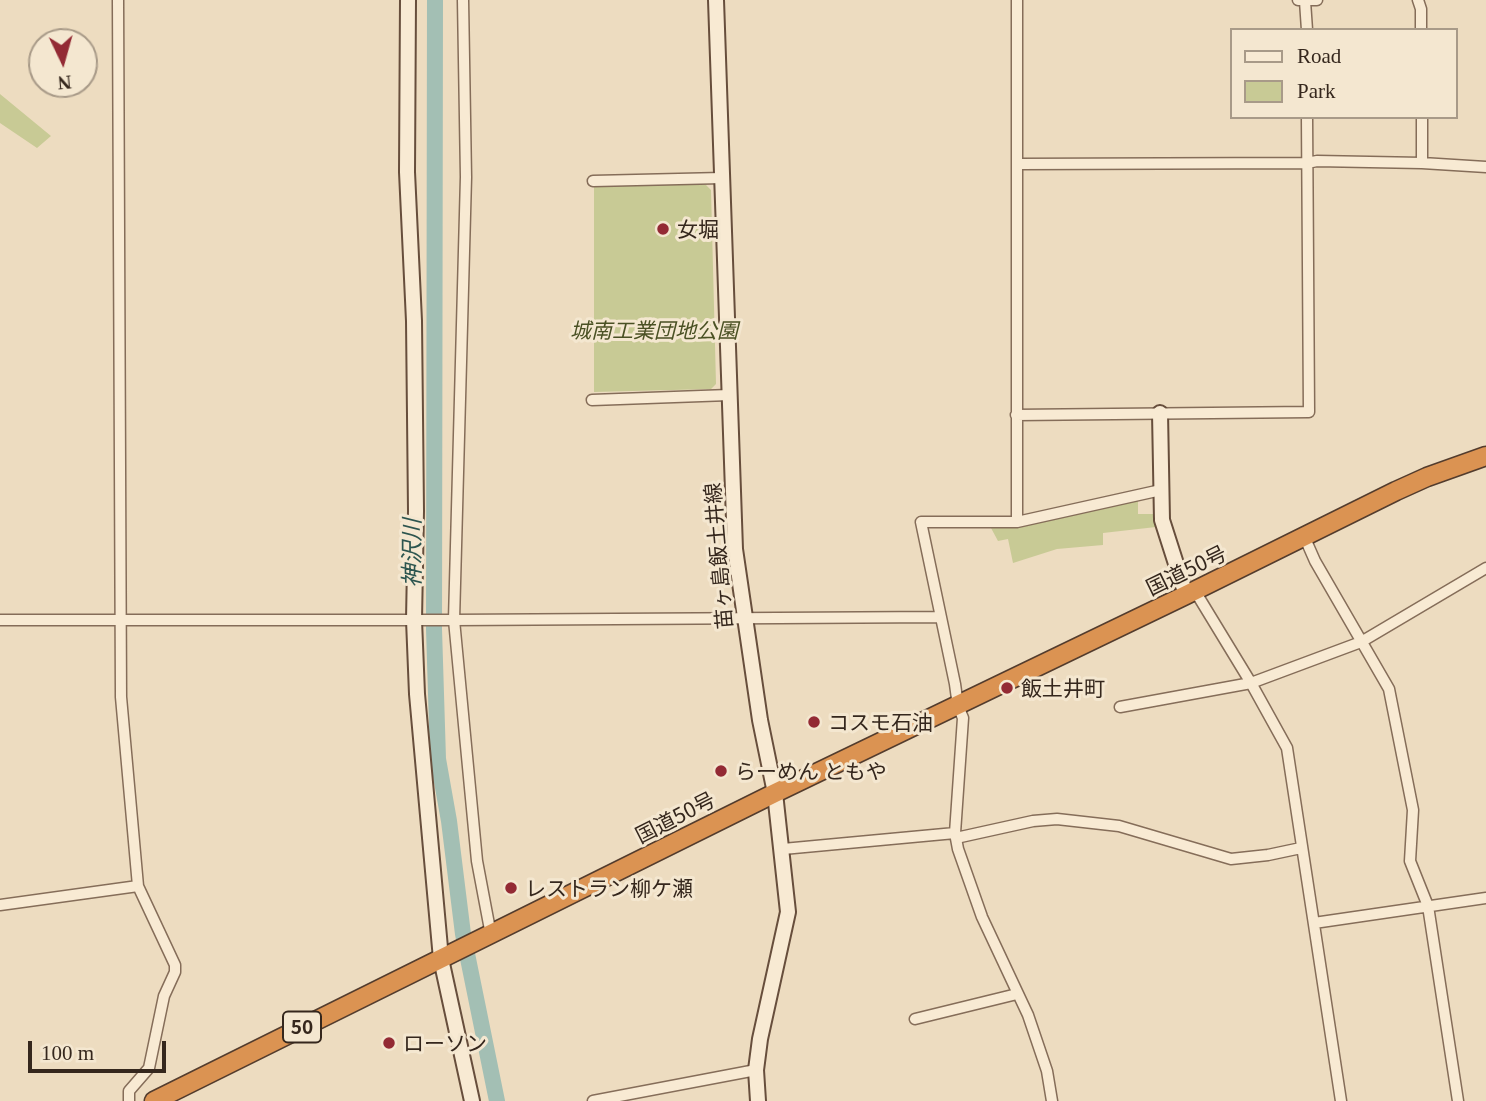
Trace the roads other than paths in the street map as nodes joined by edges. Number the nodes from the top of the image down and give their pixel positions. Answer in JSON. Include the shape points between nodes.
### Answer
{"nodes":[{"id":1,"x":118,"y":0,"type":"edge"},
{"id":2,"x":408,"y":0,"type":"edge"},
{"id":3,"x":463,"y":0,"type":"edge"},
{"id":4,"x":716,"y":0,"type":"edge"},
{"id":5,"x":1017,"y":0,"type":"edge"},
{"id":6,"x":1317,"y":0,"type":"edge"},
{"id":7,"x":1418,"y":0,"type":"edge"},
{"id":8,"x":1301,"y":1,"type":"edge"},
{"id":9,"x":1307,"y":28,"type":"edge"},
{"id":10,"x":1421,"y":28,"type":"edge"},
{"id":11,"x":1307,"y":119,"type":"edge"},
{"id":12,"x":1422,"y":119,"type":"edge"},
{"id":13,"x":1307,"y":163,"type":"junction"},
{"id":14,"x":1422,"y":163,"type":"junction"},
{"id":15,"x":1019,"y":164,"type":"junction"},
{"id":16,"x":1486,"y":167,"type":"edge"},
{"id":17,"x":722,"y":178,"type":"junction"},
{"id":18,"x":593,"y":181,"type":"dead end"},
{"id":19,"x":729,"y":395,"type":"junction"},
{"id":20,"x":592,"y":400,"type":"dead end"},
{"id":21,"x":1160,"y":413,"type":"junction"},
{"id":22,"x":1016,"y":415,"type":"junction"},
{"id":23,"x":1486,"y":456,"type":"edge"},
{"id":24,"x":1161,"y":490,"type":"junction"},
{"id":25,"x":1017,"y":522,"type":"junction"},
{"id":26,"x":1304,"y":536,"type":"junction"},
{"id":27,"x":1486,"y":568,"type":"edge"},
{"id":28,"x":1191,"y":593,"type":"junction"},
{"id":29,"x":940,"y":617,"type":"junction"},
{"id":30,"x":744,"y":618,"type":"junction"},
{"id":31,"x":0,"y":620,"type":"edge"},
{"id":32,"x":122,"y":620,"type":"junction"},
{"id":33,"x":417,"y":620,"type":"junction"},
{"id":34,"x":452,"y":620,"type":"junction"},
{"id":35,"x":1361,"y":642,"type":"junction"},
{"id":36,"x":1251,"y":683,"type":"junction"},
{"id":37,"x":958,"y":706,"type":"junction"},
{"id":38,"x":1121,"y":707,"type":"dead end"},
{"id":39,"x":775,"y":793,"type":"junction"},
{"id":40,"x":955,"y":835,"type":"junction"},
{"id":41,"x":1301,"y":848,"type":"junction"},
{"id":42,"x":783,"y":849,"type":"junction"},
{"id":43,"x":138,"y":886,"type":"junction"},
{"id":44,"x":1486,"y":898,"type":"edge"},
{"id":45,"x":0,"y":905,"type":"edge"},
{"id":46,"x":1428,"y":906,"type":"junction"},
{"id":47,"x":1314,"y":923,"type":"junction"},
{"id":48,"x":488,"y":936,"type":"junction"},
{"id":49,"x":446,"y":956,"type":"junction"},
{"id":50,"x":1017,"y":994,"type":"junction"},
{"id":51,"x":915,"y":1019,"type":"dead end"},
{"id":52,"x":756,"y":1070,"type":"junction"},
{"id":53,"x":129,"y":1101,"type":"edge"},
{"id":54,"x":154,"y":1101,"type":"edge"},
{"id":55,"x":472,"y":1101,"type":"edge"},
{"id":56,"x":593,"y":1101,"type":"edge"},
{"id":57,"x":758,"y":1101,"type":"edge"},
{"id":58,"x":1052,"y":1101,"type":"edge"},
{"id":59,"x":1341,"y":1101,"type":"edge"},
{"id":60,"x":1458,"y":1101,"type":"edge"}],
"edges":[{"from":1,"to":32,"type":"street"},
{"from":2,"to":33,"type":"street"},
{"from":3,"to":34,"type":"street","via":[[466,177]]},
{"from":4,"to":17,"type":"street","name":"苗ヶ島飯土井線"},
{"from":5,"to":15,"type":"street"},
{"from":6,"to":8,"type":"street"},
{"from":7,"to":10,"type":"street"},
{"from":8,"to":9,"type":"street"},
{"from":11,"to":13,"type":"street"},
{"from":12,"to":14,"type":"street"},
{"from":13,"to":14,"type":"street"},
{"from":13,"to":15,"type":"street"},
{"from":13,"to":21,"type":"street","via":[[1308,412]]},
{"from":14,"to":16,"type":"street"},
{"from":15,"to":22,"type":"street"},
{"from":17,"to":18,"type":"street"},
{"from":17,"to":19,"type":"street","name":"苗ヶ島飯土井線"},
{"from":19,"to":20,"type":"street"},
{"from":19,"to":30,"type":"street","name":"苗ヶ島飯土井線","via":[[735,549]]},
{"from":21,"to":22,"type":"street"},
{"from":21,"to":24,"type":"street"},
{"from":22,"to":25,"type":"street"},
{"from":23,"to":26,"type":"highway","name":"国道50号","number":"50","via":[[1427,477]]},
{"from":24,"to":25,"type":"street"},
{"from":24,"to":28,"type":"street","via":[[1162,520]]},
{"from":25,"to":29,"type":"street","via":[[921,522]]},
{"from":26,"to":28,"type":"highway","name":"国道50号","number":"50"},
{"from":26,"to":35,"type":"street"},
{"from":27,"to":35,"type":"street"},
{"from":28,"to":36,"type":"street"},
{"from":28,"to":37,"type":"highway","name":"国道50号","number":"50"},
{"from":29,"to":30,"type":"street"},
{"from":29,"to":37,"type":"street"},
{"from":30,"to":34,"type":"street"},
{"from":30,"to":39,"type":"street","name":"苗ヶ島飯土井線"},
{"from":31,"to":32,"type":"street"},
{"from":32,"to":33,"type":"street"},
{"from":32,"to":43,"type":"street","via":[[121,697]]},
{"from":33,"to":34,"type":"street"},
{"from":33,"to":49,"type":"street","via":[[417,694]]},
{"from":34,"to":48,"type":"street"},
{"from":35,"to":36,"type":"street"},
{"from":35,"to":46,"type":"street","via":[[1389,689],[1413,810],[1410,861]]},
{"from":36,"to":38,"type":"street"},
{"from":36,"to":41,"type":"street","via":[[1287,747]]},
{"from":37,"to":39,"type":"highway","name":"国道50号","number":"50"},
{"from":37,"to":40,"type":"street","via":[[963,718]]},
{"from":39,"to":42,"type":"street","name":"苗ヶ島飯土井線"},
{"from":39,"to":48,"type":"highway","name":"国道50号","number":"50"},
{"from":40,"to":41,"type":"street","via":[[1057,819],[1119,826],[1231,859]]},
{"from":40,"to":42,"type":"street"},
{"from":40,"to":50,"type":"street","via":[[982,917]]},
{"from":41,"to":47,"type":"street"},
{"from":42,"to":52,"type":"street","name":"苗ヶ島飯土井線","via":[[788,912]]},
{"from":43,"to":45,"type":"street"},
{"from":43,"to":53,"type":"street","via":[[175,972],[164,996],[149,1068],[129,1091]]},
{"from":44,"to":46,"type":"street"},
{"from":46,"to":47,"type":"street"},
{"from":46,"to":60,"type":"street"},
{"from":47,"to":59,"type":"street"},
{"from":48,"to":49,"type":"highway","name":"国道50号","number":"50"},
{"from":49,"to":54,"type":"highway","name":"国道50号","number":"50"},
{"from":49,"to":55,"type":"street"},
{"from":50,"to":51,"type":"street"},
{"from":50,"to":58,"type":"street","via":[[1047,1071]]},
{"from":52,"to":56,"type":"street"},
{"from":52,"to":57,"type":"street","name":"苗ヶ島飯土井線"}]}
